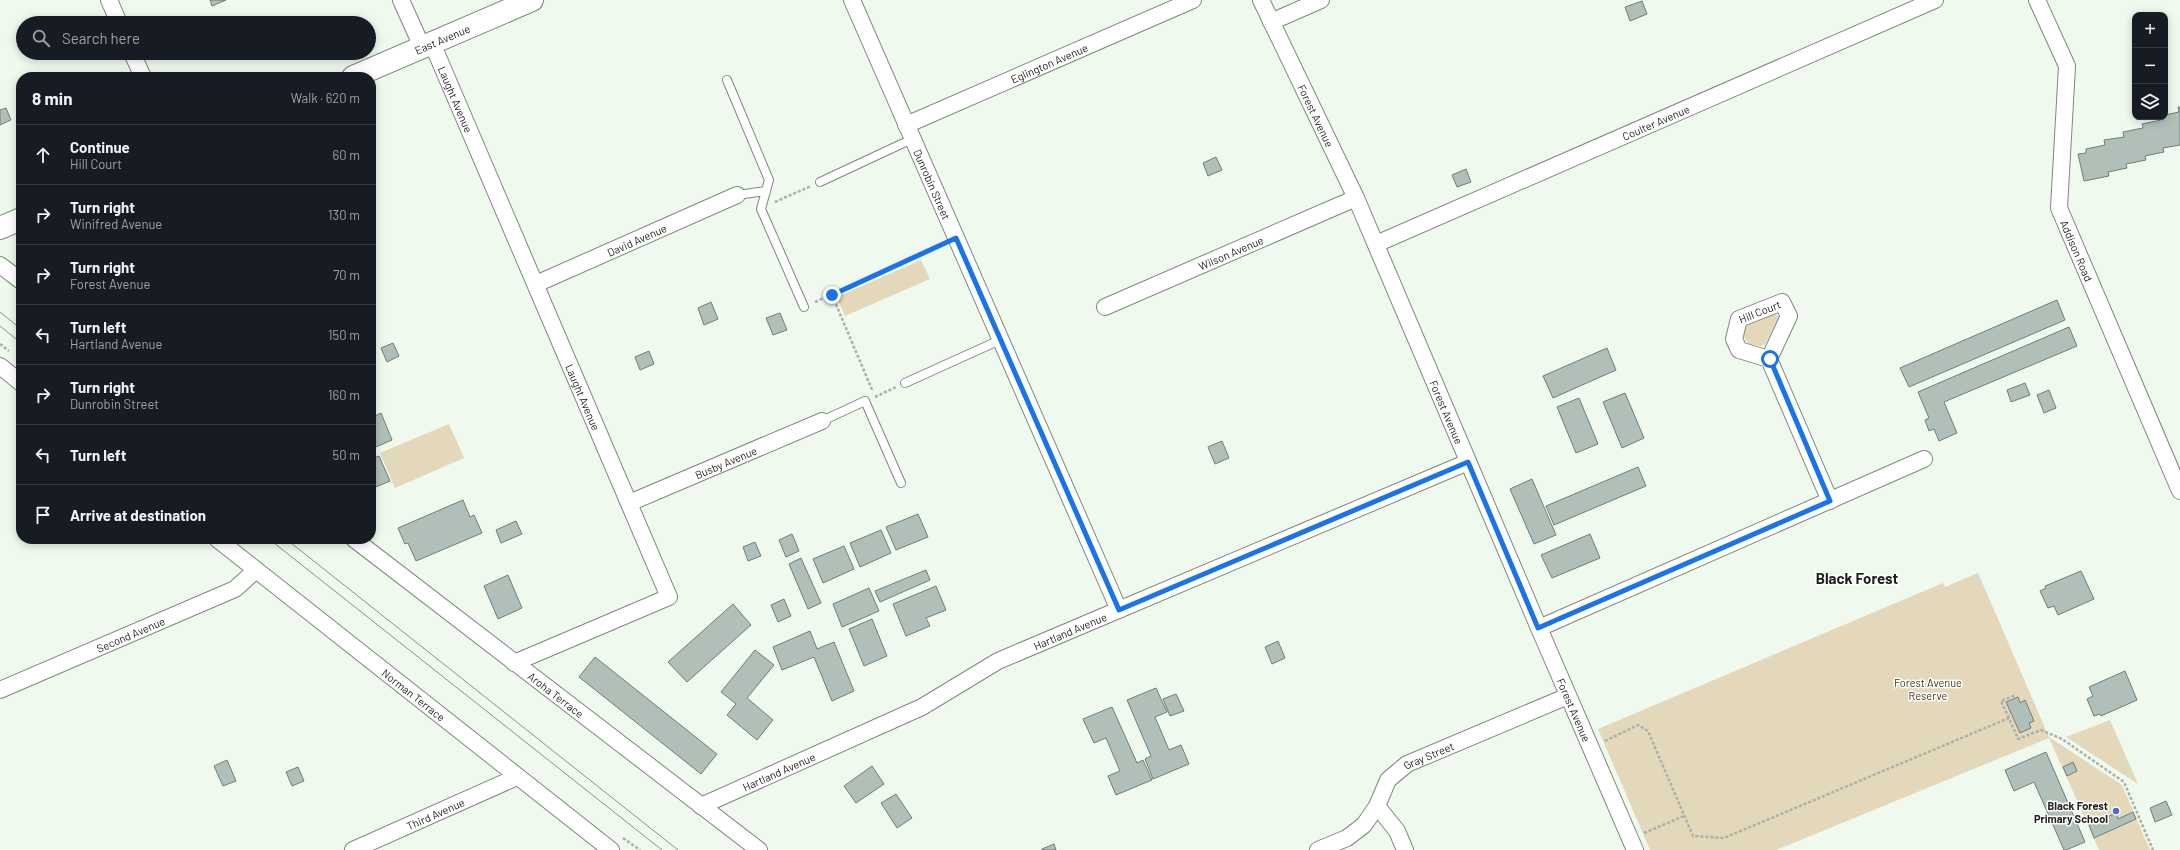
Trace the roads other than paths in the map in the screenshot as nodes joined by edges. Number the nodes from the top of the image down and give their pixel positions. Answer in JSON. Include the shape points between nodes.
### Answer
{"nodes":[{"id":1,"x":109,"y":0,"type":"edge"},
{"id":2,"x":401,"y":0,"type":"edge"},
{"id":3,"x":532,"y":0,"type":"edge"},
{"id":4,"x":852,"y":0,"type":"edge"},
{"id":5,"x":1192,"y":0,"type":"edge"},
{"id":6,"x":1261,"y":0,"type":"edge"},
{"id":7,"x":1321,"y":0,"type":"edge"},
{"id":8,"x":1935,"y":0,"type":"edge"},
{"id":9,"x":2037,"y":0,"type":"edge"},
{"id":10,"x":116,"y":16,"type":"edge"},
{"id":11,"x":1271,"y":22,"type":"junction"},
{"id":12,"x":427,"y":45,"type":"junction"},
{"id":13,"x":135,"y":60,"type":"edge"},
{"id":14,"x":141,"y":72,"type":"edge"},
{"id":15,"x":365,"y":72,"type":"edge"},
{"id":16,"x":727,"y":80,"type":"dead end"},
{"id":17,"x":909,"y":132,"type":"junction"},
{"id":18,"x":820,"y":182,"type":"road end"},
{"id":19,"x":766,"y":191,"type":"junction"},
{"id":20,"x":737,"y":195,"type":"joint"},
{"id":21,"x":1356,"y":198,"type":"junction"},
{"id":22,"x":16,"y":221,"type":"edge"},
{"id":23,"x":0,"y":228,"type":"edge"},
{"id":24,"x":1376,"y":244,"type":"junction"},
{"id":25,"x":0,"y":265,"type":"edge"},
{"id":26,"x":16,"y":277,"type":"edge"},
{"id":27,"x":536,"y":284,"type":"junction"},
{"id":28,"x":804,"y":307,"type":"road end"},
{"id":29,"x":1105,"y":307,"type":"dead end"},
{"id":30,"x":1000,"y":340,"type":"junction"},
{"id":31,"x":1770,"y":359,"type":"dead end"},
{"id":32,"x":1,"y":368,"type":"edge"},
{"id":33,"x":16,"y":379,"type":"edge"},
{"id":34,"x":905,"y":383,"type":"road end"},
{"id":35,"x":822,"y":421,"type":"joint"},
{"id":36,"x":1924,"y":459,"type":"dead end"},
{"id":37,"x":1468,"y":462,"type":"junction"},
{"id":38,"x":900,"y":483,"type":"dead end"},
{"id":39,"x":2180,"y":490,"type":"edge"},
{"id":40,"x":1830,"y":501,"type":"junction"},
{"id":41,"x":629,"y":503,"type":"junction"},
{"id":42,"x":223,"y":544,"type":"edge"},
{"id":43,"x":360,"y":544,"type":"edge"},
{"id":44,"x":256,"y":570,"type":"junction"},
{"id":45,"x":1119,"y":610,"type":"junction"},
{"id":46,"x":1538,"y":628,"type":"junction"},
{"id":47,"x":514,"y":664,"type":"junction"},
{"id":48,"x":0,"y":690,"type":"edge"},
{"id":49,"x":1568,"y":696,"type":"junction"},
{"id":50,"x":517,"y":777,"type":"junction"},
{"id":51,"x":701,"y":806,"type":"junction"},
{"id":52,"x":1377,"y":806,"type":"junction"},
{"id":53,"x":353,"y":850,"type":"edge"},
{"id":54,"x":611,"y":850,"type":"edge"},
{"id":55,"x":759,"y":850,"type":"edge"},
{"id":56,"x":1318,"y":850,"type":"edge"},
{"id":57,"x":1405,"y":850,"type":"edge"},
{"id":58,"x":1635,"y":850,"type":"edge"}],
"edges":[{"from":1,"to":10,"type":"street"},
{"from":2,"to":12,"type":"street","name":"Laught Avenue"},
{"from":3,"to":12,"type":"street","name":"East Avenue"},
{"from":4,"to":17,"type":"street","name":"Dunrobin Street"},
{"from":5,"to":17,"type":"street","name":"Eglington Avenue"},
{"from":6,"to":11,"type":"street","name":"Forest Avenue"},
{"from":7,"to":11,"type":"street"},
{"from":8,"to":24,"type":"street","name":"Coulter Avenue"},
{"from":9,"to":39,"type":"street","name":"Addison Road","via":[[2067,66],[2059,208]]},
{"from":11,"to":21,"type":"street","name":"Forest Avenue"},
{"from":12,"to":15,"type":"street","name":"East Avenue"},
{"from":12,"to":27,"type":"street","name":"Laught Avenue"},
{"from":13,"to":14,"type":"street"},
{"from":16,"to":19,"type":"lane","via":[[769,180]]},
{"from":17,"to":18,"type":"lane"},
{"from":17,"to":30,"type":"street","name":"Dunrobin Street"},
{"from":19,"to":20,"type":"lane"},
{"from":19,"to":28,"type":"lane","via":[[761,209]]},
{"from":20,"to":27,"type":"street","name":"David Avenue"},
{"from":21,"to":24,"type":"street","name":"Forest Avenue"},
{"from":21,"to":29,"type":"street","name":"Wilson Avenue"},
{"from":22,"to":23,"type":"street"},
{"from":24,"to":37,"type":"street","name":"Forest Avenue"},
{"from":25,"to":26,"type":"street"},
{"from":27,"to":41,"type":"street","name":"Laught Avenue"},
{"from":30,"to":34,"type":"lane"},
{"from":30,"to":45,"type":"street","name":"Dunrobin Street"},
{"from":31,"to":40,"type":"street"},
{"from":32,"to":33,"type":"street"},
{"from":35,"to":38,"type":"lane","via":[[865,401]]},
{"from":35,"to":41,"type":"street","name":"Busby Avenue"},
{"from":36,"to":40,"type":"street"},
{"from":37,"to":45,"type":"street","name":"Hartland Avenue"},
{"from":37,"to":46,"type":"street","name":"Forest Avenue"},
{"from":40,"to":46,"type":"street"},
{"from":41,"to":47,"type":"street","name":"Laught Avenue","via":[[669,597]]},
{"from":42,"to":44,"type":"street","name":"Norman Terrace"},
{"from":43,"to":47,"type":"street","name":"Aroha Terrace"},
{"from":44,"to":48,"type":"street","name":"Second Avenue","via":[[234,589]]},
{"from":44,"to":50,"type":"street","name":"Norman Terrace"},
{"from":45,"to":51,"type":"street","name":"Hartland Avenue","via":[[998,661],[922,707]]},
{"from":46,"to":49,"type":"street","name":"Forest Avenue"},
{"from":47,"to":51,"type":"street","name":"Aroha Terrace"},
{"from":49,"to":52,"type":"street","name":"Gray Street","via":[[1408,764],[1388,780]]},
{"from":49,"to":58,"type":"street","name":"Forest Avenue"},
{"from":50,"to":53,"type":"street","name":"Third Avenue"},
{"from":50,"to":54,"type":"street","name":"Norman Terrace"},
{"from":51,"to":55,"type":"street","name":"Aroha Terrace"},
{"from":52,"to":56,"type":"street","name":"Gray Street","via":[[1364,825],[1347,838]]},
{"from":52,"to":57,"type":"street","via":[[1397,831]]}]}
